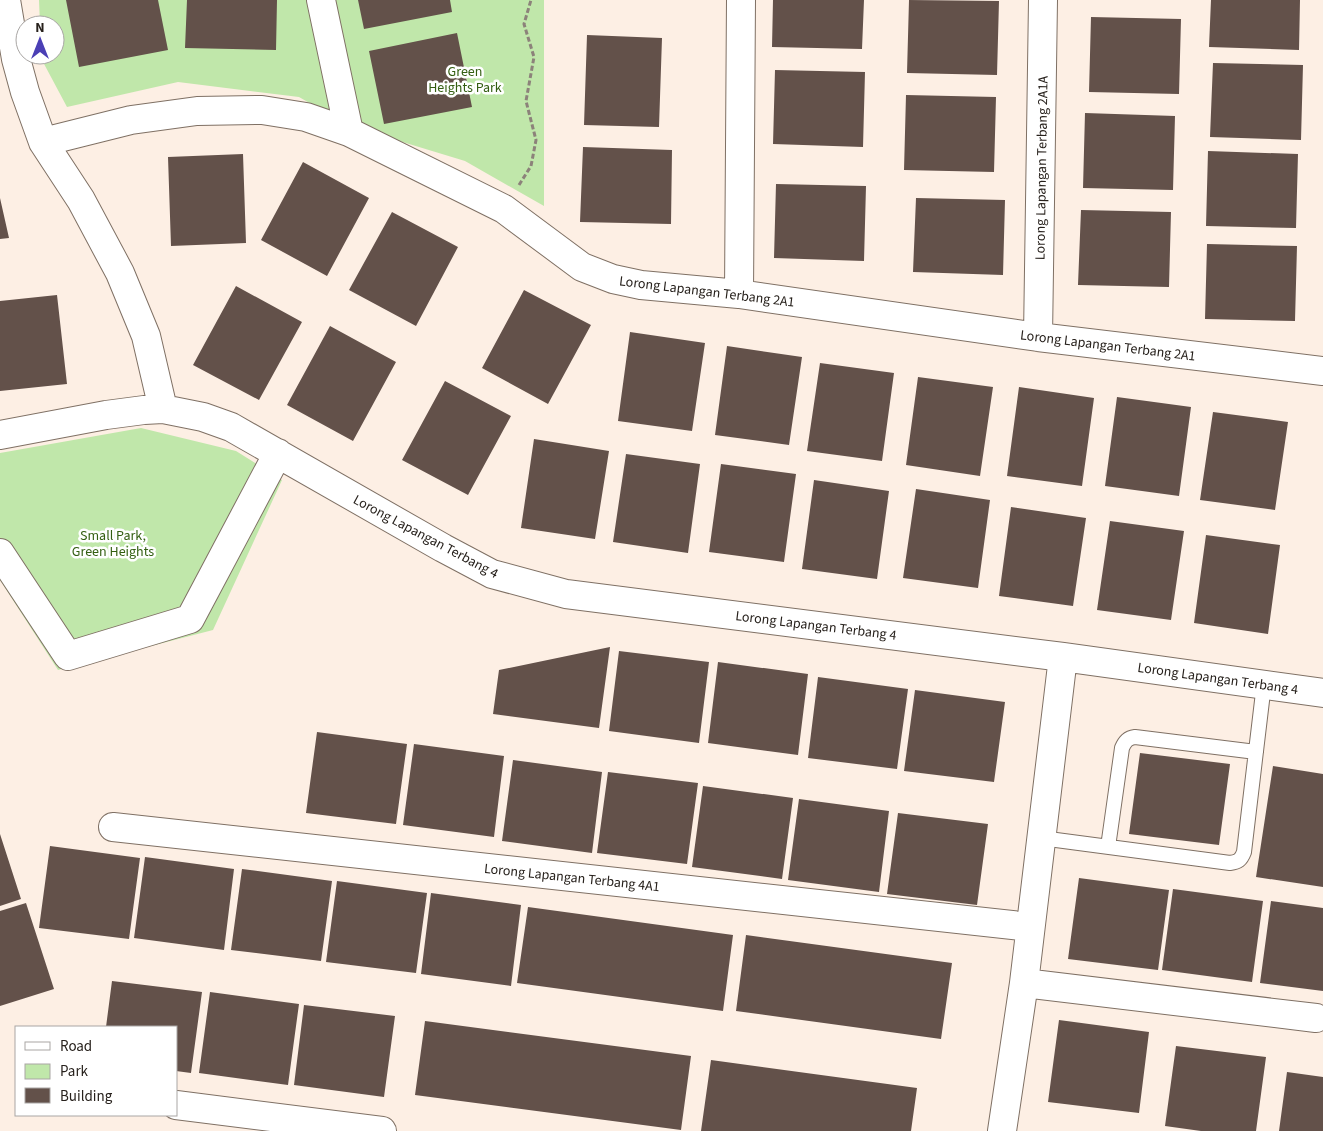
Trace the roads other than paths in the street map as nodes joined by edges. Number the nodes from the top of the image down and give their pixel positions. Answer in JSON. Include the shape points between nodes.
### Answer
{"nodes":[{"id":1,"x":6,"y":0,"type":"edge"},
{"id":2,"x":321,"y":0,"type":"edge"},
{"id":3,"x":741,"y":0,"type":"edge"},
{"id":4,"x":1043,"y":0,"type":"edge"},
{"id":5,"x":8,"y":59,"type":"edge"},
{"id":6,"x":349,"y":132,"type":"junction"},
{"id":7,"x":43,"y":142,"type":"junction"},
{"id":8,"x":740,"y":294,"type":"junction"},
{"id":9,"x":1038,"y":337,"type":"junction"},
{"id":10,"x":1323,"y":371,"type":"edge"},
{"id":11,"x":163,"y":410,"type":"junction"},
{"id":12,"x":0,"y":435,"type":"edge"},
{"id":13,"x":278,"y":453,"type":"junction"},
{"id":14,"x":0,"y":554,"type":"edge"},
{"id":15,"x":1062,"y":656,"type":"junction"},
{"id":16,"x":1264,"y":684,"type":"junction"},
{"id":17,"x":1323,"y":693,"type":"edge"},
{"id":18,"x":1256,"y":752,"type":"junction"},
{"id":19,"x":113,"y":827,"type":"dead end"},
{"id":20,"x":1041,"y":838,"type":"junction"},
{"id":21,"x":1108,"y":847,"type":"junction"},
{"id":22,"x":1030,"y":927,"type":"junction"},
{"id":23,"x":1024,"y":983,"type":"junction"},
{"id":24,"x":1316,"y":1018,"type":"dead end"},
{"id":25,"x":178,"y":1105,"type":"edge"},
{"id":26,"x":382,"y":1131,"type":"edge"},
{"id":27,"x":1002,"y":1131,"type":"edge"}],
"edges":[{"from":1,"to":5,"type":"street"},
{"from":2,"to":6,"type":"street"},
{"from":3,"to":8,"type":"street"},
{"from":4,"to":9,"type":"street","name":"Lorong Lapangan Terbang 2A1A"},
{"from":5,"to":7,"type":"street","via":[[25,92]]},
{"from":6,"to":7,"type":"street","name":"Lorong Lapangan Terbang 2A1","via":[[306,117],[262,110],[197,111],[132,120]]},
{"from":6,"to":8,"type":"street","name":"Lorong Lapangan Terbang 2A1","via":[[504,209],[582,268],[641,286]]},
{"from":7,"to":11,"type":"street","via":[[81,200],[120,273],[146,336]]},
{"from":8,"to":9,"type":"street","name":"Lorong Lapangan Terbang 2A1"},
{"from":9,"to":10,"type":"street","name":"Lorong Lapangan Terbang 2A1"},
{"from":11,"to":12,"type":"street","name":"Lorong Lapangan Terbang 4","via":[[106,415]]},
{"from":11,"to":13,"type":"street","name":"Lorong Lapangan Terbang 4","via":[[203,417],[231,427]]},
{"from":13,"to":14,"type":"street","via":[[190,619],[68,656]]},
{"from":13,"to":15,"type":"street","name":"Lorong Lapangan Terbang 4","via":[[492,574],[556,592]]},
{"from":15,"to":16,"type":"street","name":"Lorong Lapangan Terbang 4"},
{"from":15,"to":20,"type":"street"},
{"from":16,"to":17,"type":"street","name":"Lorong Lapangan Terbang 4"},
{"from":16,"to":18,"type":"lane"},
{"from":18,"to":21,"type":"lane","via":[[1129,738],[1122,748]]},
{"from":18,"to":21,"type":"lane","via":[[1244,852],[1237,862]]},
{"from":19,"to":22,"type":"street","name":"Lorong Lapangan Terbang 4A1"},
{"from":20,"to":21,"type":"lane"},
{"from":20,"to":22,"type":"street"},
{"from":22,"to":23,"type":"street"},
{"from":23,"to":24,"type":"street"},
{"from":23,"to":27,"type":"street"},
{"from":25,"to":26,"type":"street"}]}
